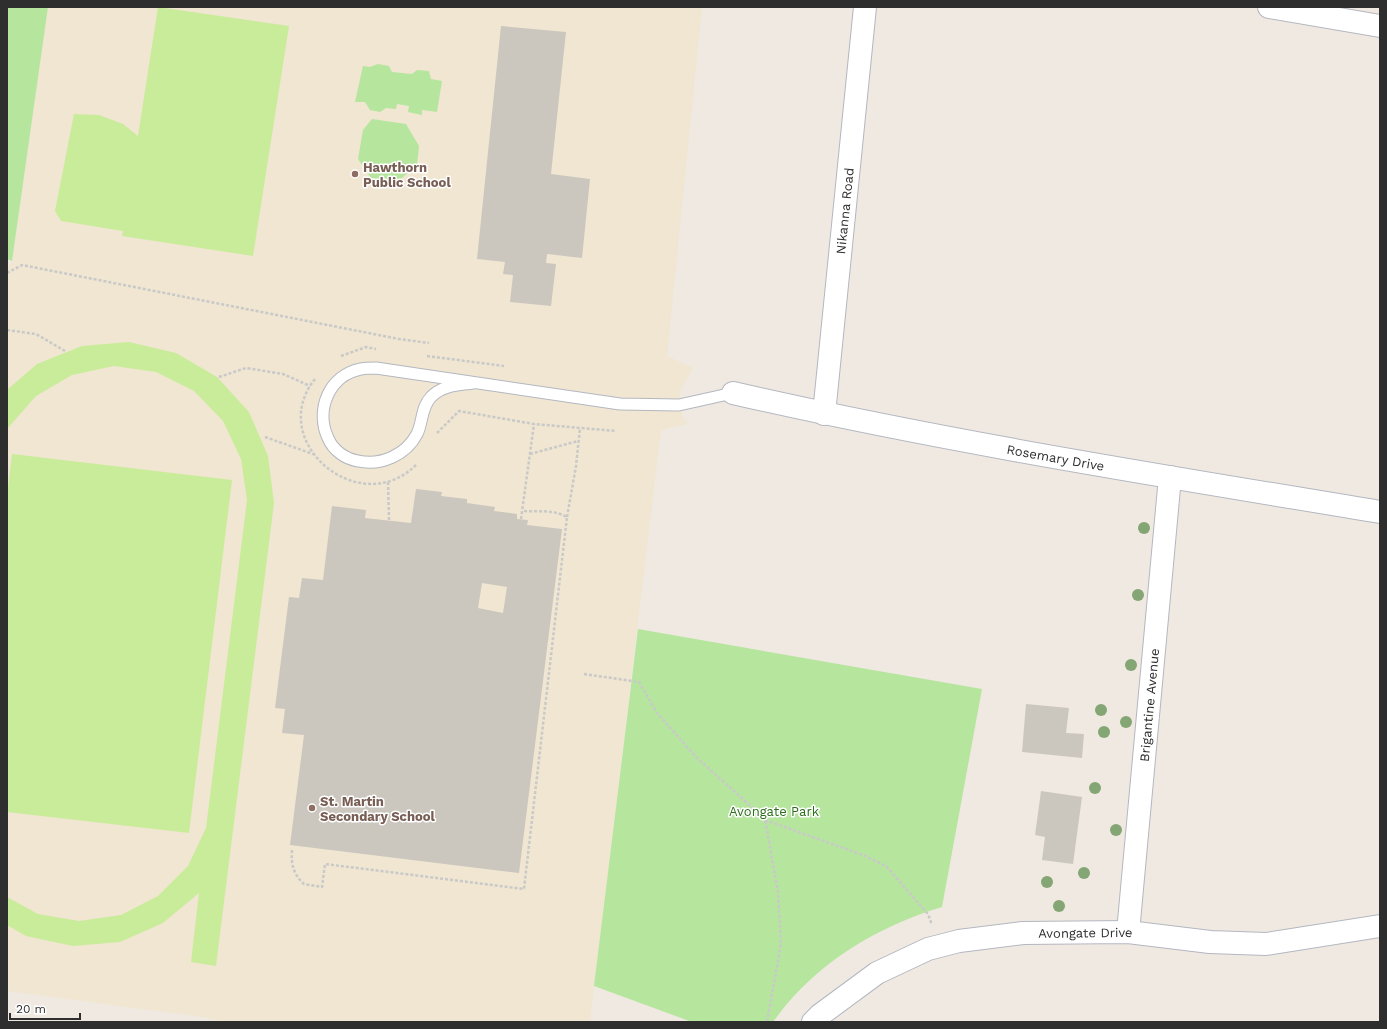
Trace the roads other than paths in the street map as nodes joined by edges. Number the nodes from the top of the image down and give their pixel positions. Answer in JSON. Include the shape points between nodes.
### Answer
{"nodes":[{"id":1,"x":865,"y":7,"type":"edge"},
{"id":2,"x":1270,"y":7,"type":"edge"},
{"id":3,"x":1380,"y":26,"type":"edge"},
{"id":4,"x":473,"y":383,"type":"junction"},
{"id":5,"x":733,"y":393,"type":"joint"},
{"id":6,"x":824,"y":414,"type":"junction"},
{"id":7,"x":1170,"y":477,"type":"junction"},
{"id":8,"x":1380,"y":512,"type":"edge"},
{"id":9,"x":1380,"y":926,"type":"edge"},
{"id":10,"x":1128,"y":932,"type":"junction"},
{"id":11,"x":813,"y":1022,"type":"edge"}],
"edges":[{"from":1,"to":6,"type":"street","name":"Nikanna Road"},
{"from":2,"to":3,"type":"street"},
{"from":4,"to":4,"type":"lane","via":[[376,368],[361,369],[346,374],[335,383],[326,396],[322,411],[323,426],[328,440],[338,452],[350,460],[381,462],[396,456],[408,446],[417,433],[424,407],[431,397],[451,386]]},
{"from":4,"to":5,"type":"lane","via":[[620,404],[679,405]]},
{"from":5,"to":6,"type":"street","name":"Rosemary Drive"},
{"from":6,"to":7,"type":"street","name":"Rosemary Drive"},
{"from":7,"to":8,"type":"street","name":"Rosemary Drive"},
{"from":7,"to":10,"type":"street","name":"Brigantine Avenue"},
{"from":9,"to":10,"type":"street","name":"Avongate Drive","via":[[1266,944],[1210,942]]},
{"from":10,"to":11,"type":"street","name":"Avongate Drive","via":[[1023,933],[959,941],[928,949],[877,974]]}]}
